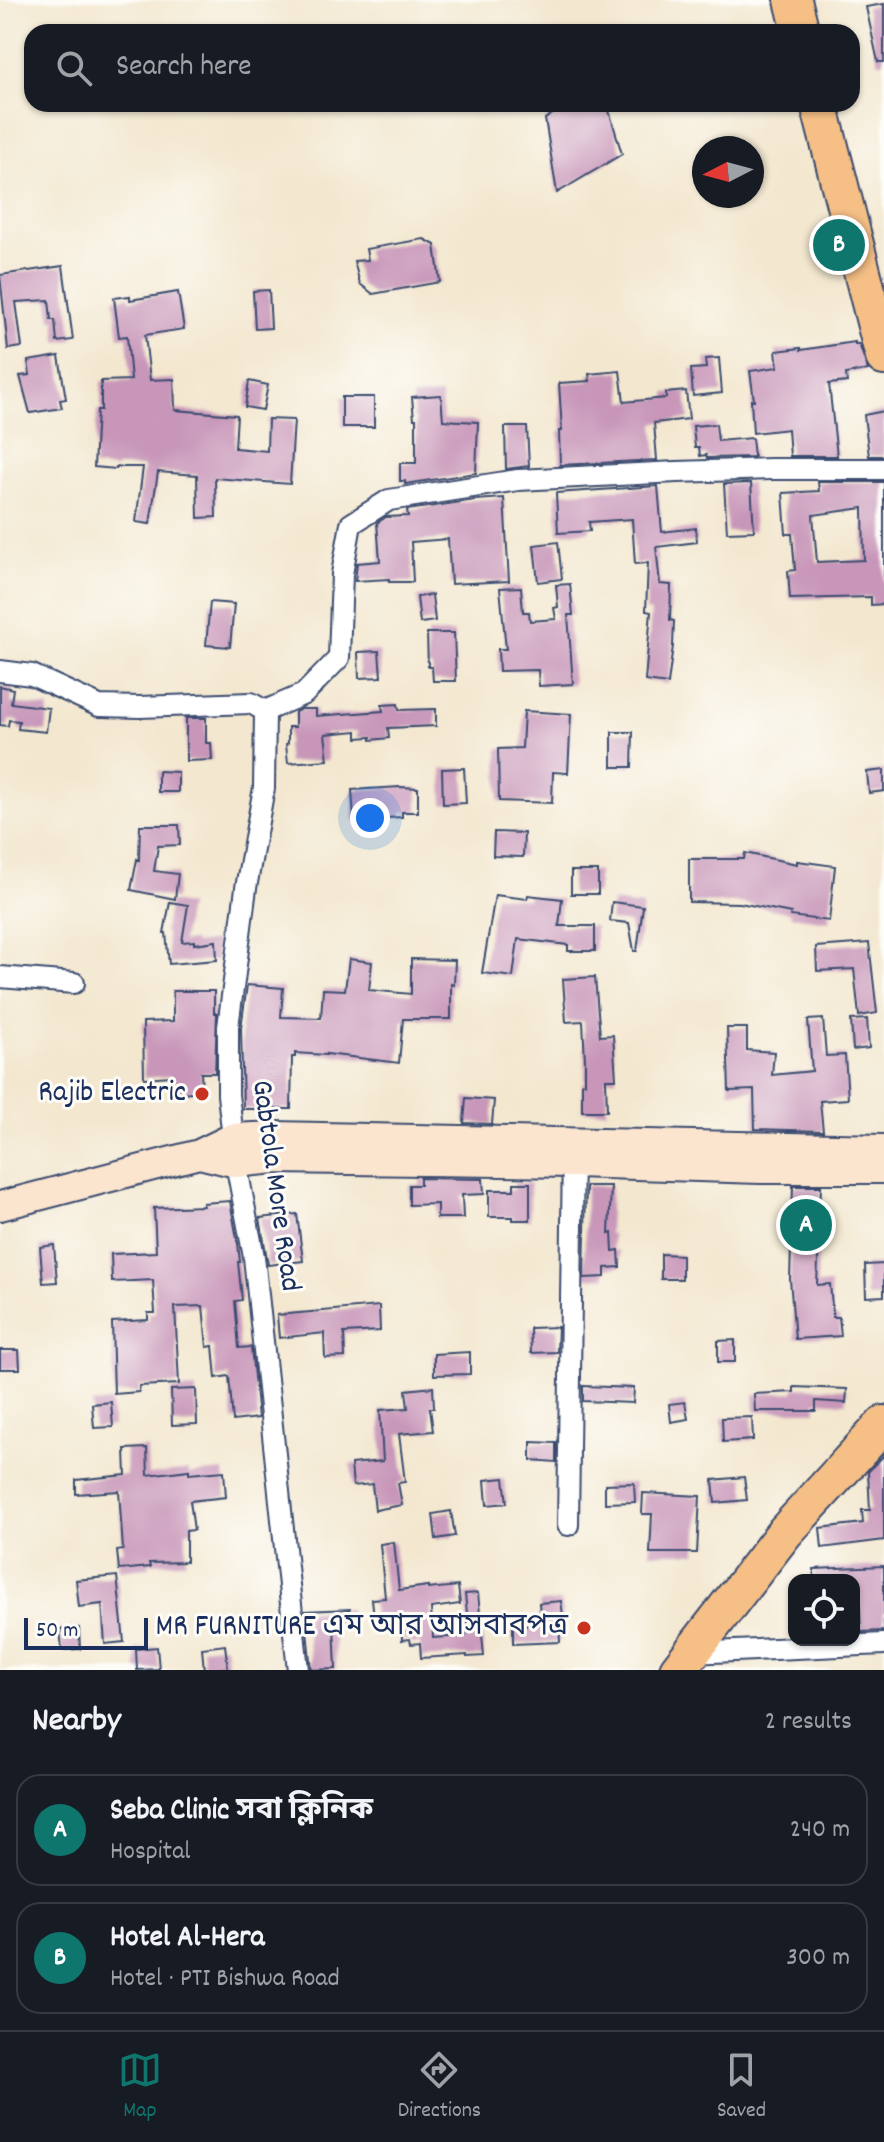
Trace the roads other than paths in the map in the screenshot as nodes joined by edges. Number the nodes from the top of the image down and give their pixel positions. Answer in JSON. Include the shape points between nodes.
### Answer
{"nodes":[{"id":1,"x":793,"y":0,"type":"edge"},
{"id":2,"x":799,"y":24,"type":"edge"},
{"id":3,"x":821,"y":112,"type":"edge"},
{"id":4,"x":884,"y":357,"type":"edge"},
{"id":5,"x":884,"y":469,"type":"edge"},
{"id":6,"x":0,"y":671,"type":"edge"},
{"id":7,"x":265,"y":711,"type":"junction"},
{"id":8,"x":0,"y":977,"type":"edge"},
{"id":9,"x":74,"y":983,"type":"dead end"},
{"id":10,"x":884,"y":1149,"type":"edge"},
{"id":11,"x":234,"y":1151,"type":"junction"},
{"id":12,"x":573,"y":1153,"type":"junction"},
{"id":13,"x":724,"y":1157,"type":"junction"},
{"id":14,"x":884,"y":1169,"type":"edge"},
{"id":15,"x":0,"y":1206,"type":"edge"},
{"id":16,"x":884,"y":1424,"type":"edge"},
{"id":17,"x":568,"y":1525,"type":"dead end"},
{"id":18,"x":884,"y":1644,"type":"edge"},
{"id":19,"x":684,"y":1661,"type":"edge"},
{"id":20,"x":298,"y":1670,"type":"edge"}],
"edges":[{"from":1,"to":2,"type":"highway"},
{"from":3,"to":4,"type":"highway"},
{"from":5,"to":7,"type":"street","via":[[518,480],[389,500],[351,524],[342,574],[339,658],[304,694]]},
{"from":6,"to":7,"type":"street","via":[[32,675],[99,706],[251,703]]},
{"from":7,"to":11,"type":"street","name":"Gabtola More Road","via":[[264,788],[228,1027]]},
{"from":8,"to":9,"type":"street"},
{"from":10,"to":13,"type":"street"},
{"from":11,"to":12,"type":"street","via":[[275,1136]]},
{"from":11,"to":15,"type":"street","via":[[199,1154]]},
{"from":11,"to":20,"type":"street","name":"Gabtola More Road","via":[[254,1257]]},
{"from":12,"to":13,"type":"street"},
{"from":12,"to":17,"type":"street"},
{"from":13,"to":14,"type":"street"},
{"from":16,"to":19,"type":"highway","via":[[785,1532]]},
{"from":18,"to":19,"type":"street"}]}
